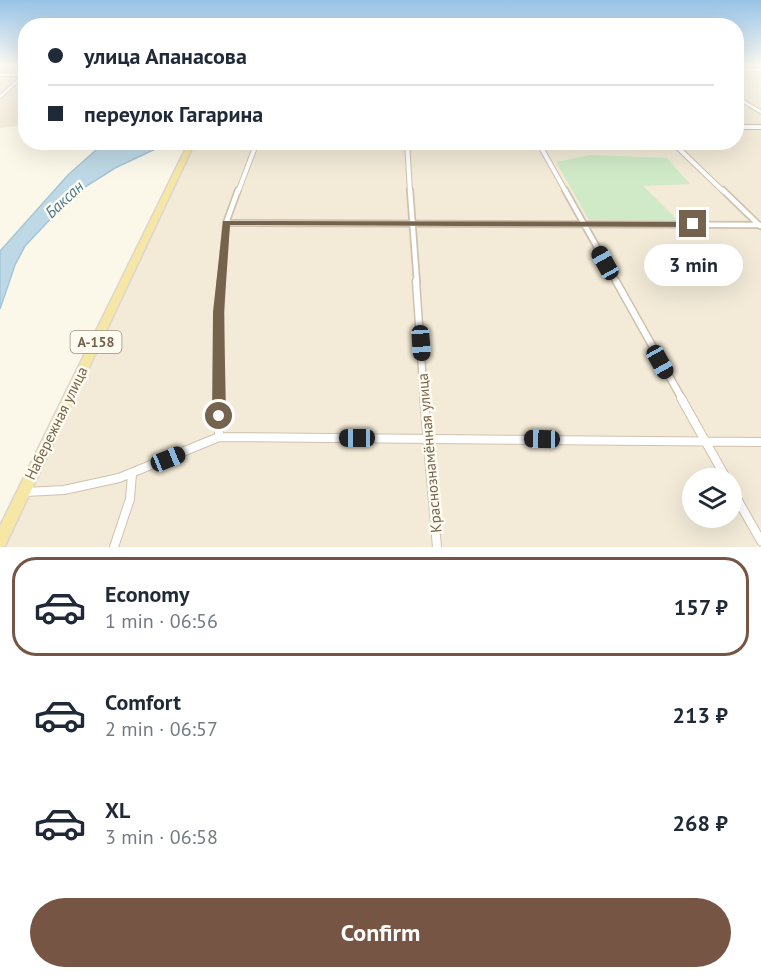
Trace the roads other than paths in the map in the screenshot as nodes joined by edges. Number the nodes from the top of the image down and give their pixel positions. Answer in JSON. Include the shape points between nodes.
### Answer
{"nodes":[{"id":1,"x":744,"y":101,"type":"edge"},
{"id":2,"x":761,"y":112,"type":"edge"},
{"id":3,"x":744,"y":127,"type":"edge"},
{"id":4,"x":761,"y":127,"type":"edge"},
{"id":5,"x":188,"y":150,"type":"edge"},
{"id":6,"x":254,"y":150,"type":"edge"},
{"id":7,"x":408,"y":150,"type":"edge"},
{"id":8,"x":542,"y":150,"type":"edge"},
{"id":9,"x":680,"y":150,"type":"edge"},
{"id":10,"x":226,"y":223,"type":"junction"},
{"id":11,"x":583,"y":224,"type":"junction"},
{"id":12,"x":414,"y":225,"type":"junction"},
{"id":13,"x":760,"y":225,"type":"edge"},
{"id":14,"x":219,"y":437,"type":"junction"},
{"id":15,"x":427,"y":438,"type":"junction"},
{"id":16,"x":705,"y":441,"type":"junction"},
{"id":17,"x":761,"y":442,"type":"edge"},
{"id":18,"x":720,"y":468,"type":"edge"},
{"id":19,"x":132,"y":474,"type":"junction"},
{"id":20,"x":23,"y":492,"type":"junction"},
{"id":21,"x":742,"y":508,"type":"edge"},
{"id":22,"x":0,"y":541,"type":"edge"},
{"id":23,"x":761,"y":541,"type":"edge"},
{"id":24,"x":114,"y":547,"type":"edge"},
{"id":25,"x":437,"y":547,"type":"edge"}],
"edges":[{"from":1,"to":2,"type":"street"},
{"from":3,"to":4,"type":"street"},
{"from":5,"to":20,"type":"main road","name":"Набережная улица","number":"А-158"},
{"from":6,"to":10,"type":"street"},
{"from":7,"to":12,"type":"street","name":"Краснознамённая улица"},
{"from":8,"to":11,"type":"street"},
{"from":9,"to":13,"type":"street"},
{"from":10,"to":12,"type":"street"},
{"from":10,"to":14,"type":"street","via":[[219,312]]},
{"from":11,"to":12,"type":"street"},
{"from":11,"to":13,"type":"street"},
{"from":11,"to":16,"type":"street"},
{"from":12,"to":15,"type":"street","name":"Краснознамённая улица"},
{"from":14,"to":15,"type":"street"},
{"from":14,"to":19,"type":"street"},
{"from":15,"to":16,"type":"street"},
{"from":15,"to":25,"type":"street","name":"Краснознамённая улица"},
{"from":16,"to":17,"type":"street"},
{"from":16,"to":18,"type":"street"},
{"from":19,"to":20,"type":"street","via":[[64,490]]},
{"from":19,"to":24,"type":"street","via":[[130,499]]},
{"from":20,"to":22,"type":"main road","name":"Набережная улица","number":"А-158"},
{"from":21,"to":23,"type":"street"}]}
